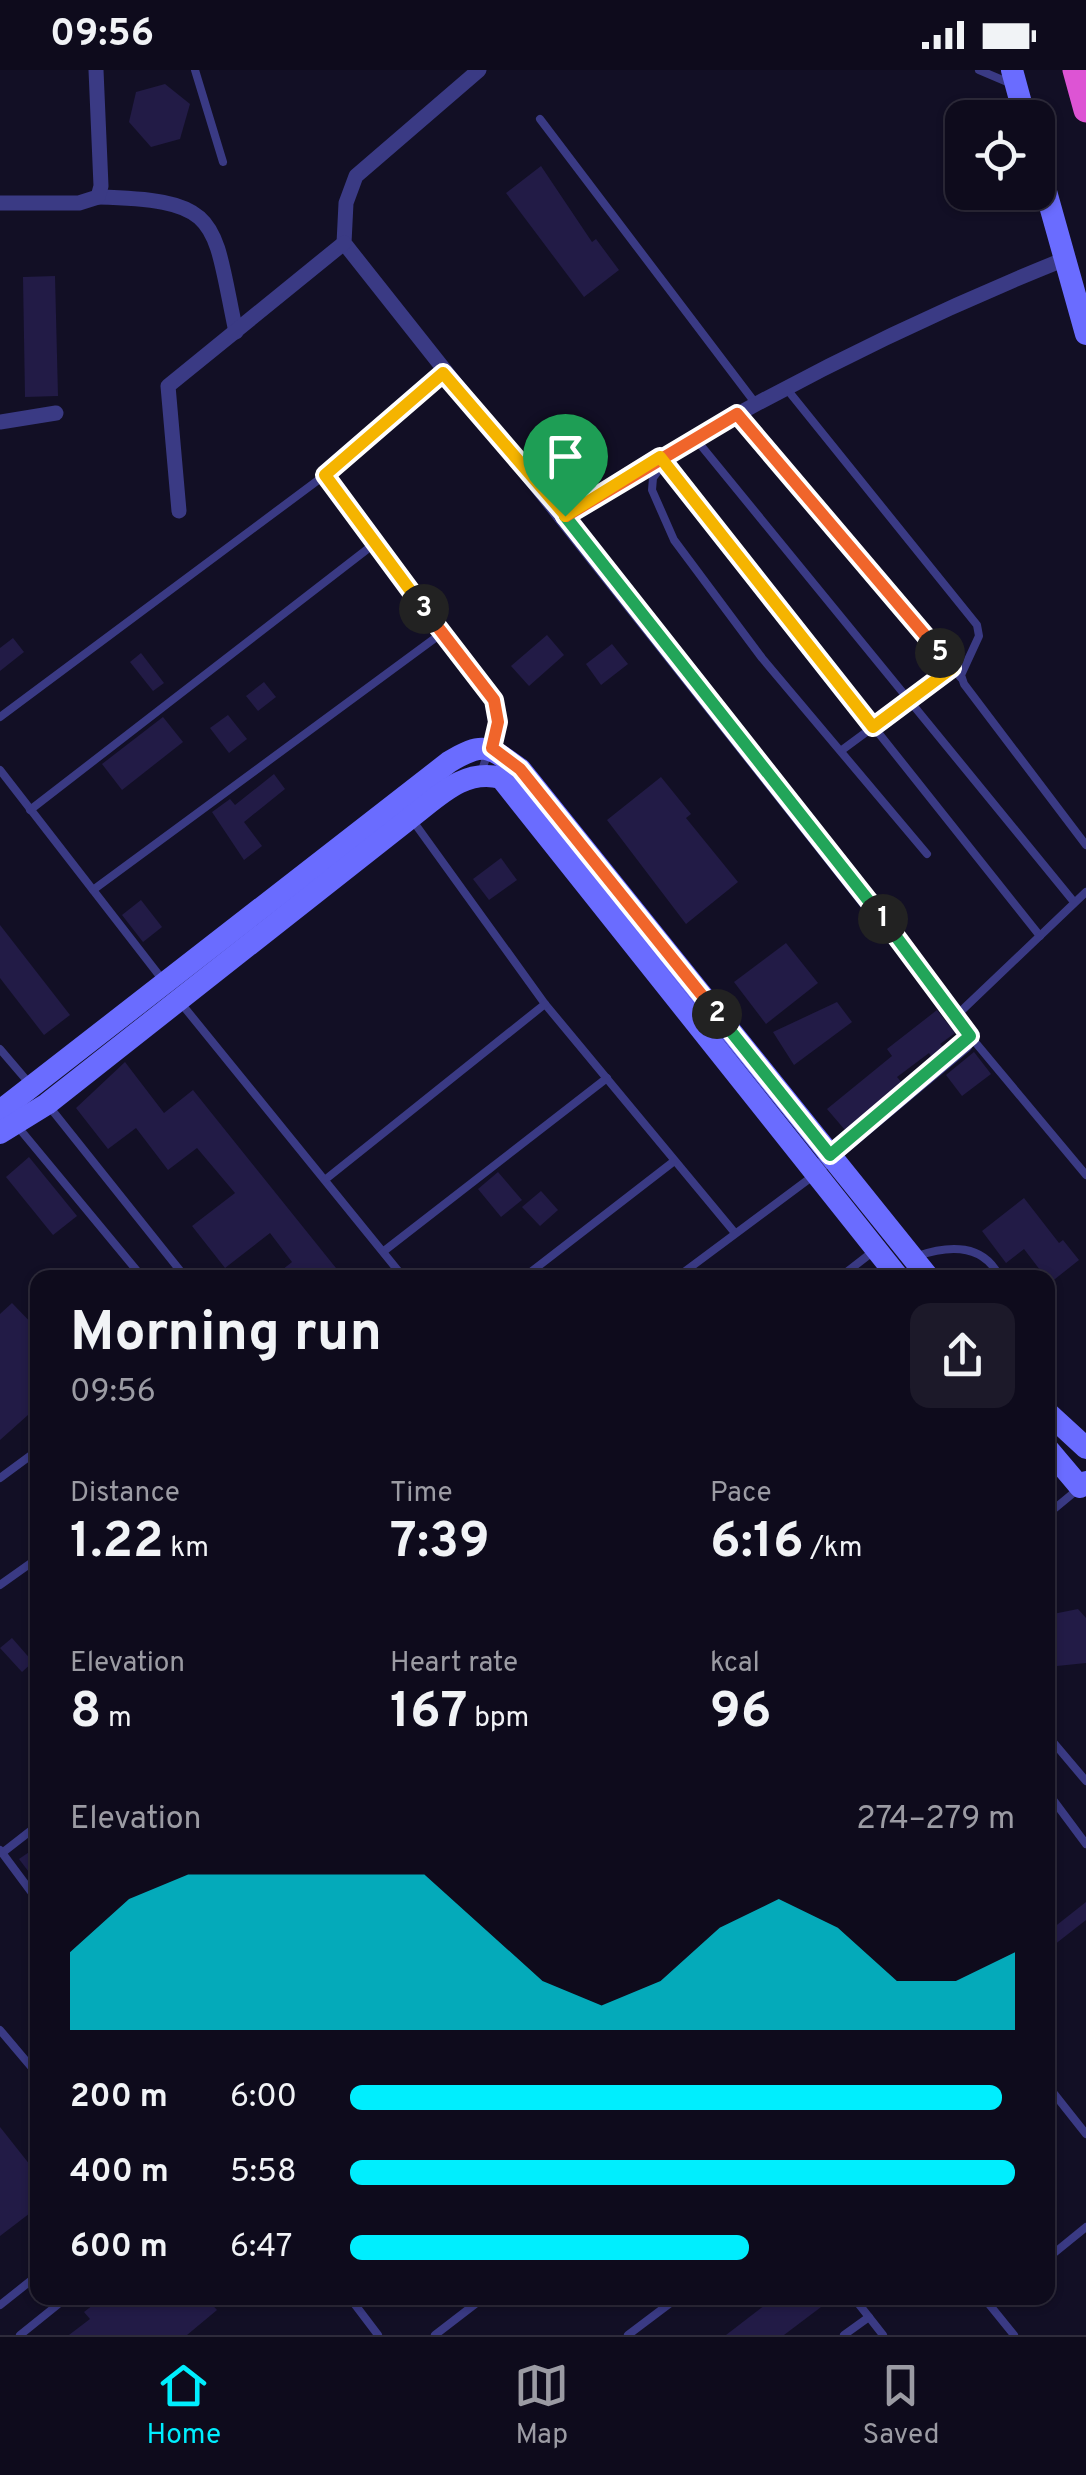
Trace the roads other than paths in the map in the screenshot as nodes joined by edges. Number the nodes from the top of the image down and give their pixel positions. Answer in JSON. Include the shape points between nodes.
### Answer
{"nodes":[{"id":1,"x":96,"y":70,"type":"edge"},
{"id":2,"x":194,"y":70,"type":"edge"},
{"id":3,"x":479,"y":70,"type":"edge"},
{"id":4,"x":979,"y":70,"type":"edge"},
{"id":5,"x":1075,"y":70,"type":"edge"},
{"id":6,"x":1014,"y":78,"type":"edge"},
{"id":7,"x":1086,"y":110,"type":"edge"},
{"id":8,"x":540,"y":120,"type":"dead end"},
{"id":9,"x":223,"y":162,"type":"dead end"},
{"id":10,"x":98,"y":196,"type":"junction"},
{"id":11,"x":0,"y":203,"type":"edge"},
{"id":12,"x":1051,"y":210,"type":"edge"},
{"id":13,"x":344,"y":243,"type":"junction"},
{"id":14,"x":1064,"y":259,"type":"junction"},
{"id":15,"x":236,"y":332,"type":"junction"},
{"id":16,"x":1086,"y":334,"type":"edge"},
{"id":17,"x":443,"y":373,"type":"junction"},
{"id":18,"x":786,"y":388,"type":"junction"},
{"id":19,"x":756,"y":404,"type":"junction"},
{"id":20,"x":56,"y":413,"type":"dead end"},
{"id":21,"x":737,"y":414,"type":"junction"},
{"id":22,"x":0,"y":422,"type":"edge"},
{"id":23,"x":694,"y":437,"type":"junction"},
{"id":24,"x":662,"y":460,"type":"junction"},
{"id":25,"x":325,"y":475,"type":"junction"},
{"id":26,"x":179,"y":510,"type":"dead end"},
{"id":27,"x":565,"y":516,"type":"junction"},
{"id":28,"x":374,"y":544,"type":"junction"},
{"id":29,"x":442,"y":632,"type":"junction"},
{"id":30,"x":952,"y":668,"type":"junction"},
{"id":31,"x":962,"y":679,"type":"junction"},
{"id":32,"x":908,"y":702,"type":"junction"},
{"id":33,"x":0,"y":717,"type":"edge"},
{"id":34,"x":873,"y":727,"type":"junction"},
{"id":35,"x":492,"y":748,"type":"junction"},
{"id":36,"x":842,"y":750,"type":"junction"},
{"id":37,"x":0,"y":770,"type":"edge"},
{"id":38,"x":481,"y":773,"type":"junction"},
{"id":39,"x":30,"y":810,"type":"junction"},
{"id":40,"x":410,"y":818,"type":"junction"},
{"id":41,"x":1086,"y":845,"type":"edge"},
{"id":42,"x":928,"y":854,"type":"dead end"},
{"id":43,"x":93,"y":890,"type":"junction"},
{"id":44,"x":1086,"y":892,"type":"edge"},
{"id":45,"x":1074,"y":902,"type":"junction"},
{"id":46,"x":1040,"y":936,"type":"junction"},
{"id":47,"x":172,"y":992,"type":"junction"},
{"id":48,"x":545,"y":1004,"type":"junction"},
{"id":49,"x":958,"y":1014,"type":"junction"},
{"id":50,"x":970,"y":1036,"type":"junction"},
{"id":51,"x":0,"y":1049,"type":"edge"},
{"id":52,"x":606,"y":1078,"type":"junction"},
{"id":53,"x":39,"y":1096,"type":"junction"},
{"id":54,"x":5,"y":1120,"type":"edge"},
{"id":55,"x":673,"y":1162,"type":"junction"},
{"id":56,"x":824,"y":1164,"type":"junction"},
{"id":57,"x":1086,"y":1175,"type":"edge"},
{"id":58,"x":326,"y":1179,"type":"junction"},
{"id":59,"x":735,"y":1234,"type":"junction"},
{"id":60,"x":885,"y":1242,"type":"junction"},
{"id":61,"x":384,"y":1251,"type":"junction"},
{"id":62,"x":913,"y":1257,"type":"junction"},
{"id":63,"x":136,"y":1270,"type":"edge"},
{"id":64,"x":180,"y":1270,"type":"edge"},
{"id":65,"x":398,"y":1270,"type":"edge"},
{"id":66,"x":534,"y":1270,"type":"edge"},
{"id":67,"x":687,"y":1270,"type":"edge"},
{"id":68,"x":848,"y":1270,"type":"edge"},
{"id":69,"x":896,"y":1270,"type":"edge"},
{"id":70,"x":923,"y":1270,"type":"edge"},
{"id":71,"x":994,"y":1270,"type":"edge"},
{"id":72,"x":1055,"y":1420,"type":"edge"},
{"id":73,"x":1085,"y":1450,"type":"edge"},
{"id":74,"x":30,"y":1456,"type":"edge"},
{"id":75,"x":1055,"y":1463,"type":"edge"},
{"id":76,"x":1055,"y":1466,"type":"edge"},
{"id":77,"x":0,"y":1478,"type":"edge"},
{"id":78,"x":1083,"y":1484,"type":"edge"},
{"id":79,"x":1055,"y":1508,"type":"edge"},
{"id":80,"x":30,"y":1564,"type":"edge"},
{"id":81,"x":0,"y":1586,"type":"edge"},
{"id":82,"x":1055,"y":1744,"type":"edge"},
{"id":83,"x":1086,"y":1781,"type":"edge"},
{"id":84,"x":1055,"y":1802,"type":"edge"},
{"id":85,"x":30,"y":1830,"type":"edge"},
{"id":86,"x":1086,"y":1844,"type":"edge"},
{"id":87,"x":1,"y":1852,"type":"edge"},
{"id":88,"x":30,"y":1890,"type":"edge"},
{"id":89,"x":0,"y":2030,"type":"edge"},
{"id":90,"x":30,"y":2066,"type":"edge"},
{"id":91,"x":1055,"y":2095,"type":"edge"},
{"id":92,"x":1086,"y":2134,"type":"edge"},
{"id":93,"x":1086,"y":2227,"type":"edge"},
{"id":94,"x":1055,"y":2252,"type":"edge"},
{"id":95,"x":30,"y":2281,"type":"edge"},
{"id":96,"x":0,"y":2305,"type":"edge"},
{"id":97,"x":57,"y":2305,"type":"edge"},
{"id":98,"x":355,"y":2305,"type":"edge"},
{"id":99,"x":474,"y":2305,"type":"edge"},
{"id":100,"x":668,"y":2305,"type":"edge"},
{"id":101,"x":860,"y":2305,"type":"edge"},
{"id":102,"x":990,"y":2305,"type":"edge"},
{"id":103,"x":869,"y":2316,"type":"junction"},
{"id":104,"x":20,"y":2335,"type":"edge"},
{"id":105,"x":378,"y":2335,"type":"edge"},
{"id":106,"x":435,"y":2335,"type":"edge"},
{"id":107,"x":628,"y":2335,"type":"edge"},
{"id":108,"x":844,"y":2335,"type":"edge"},
{"id":109,"x":884,"y":2335,"type":"edge"},
{"id":110,"x":1014,"y":2335,"type":"edge"}],
"edges":[{"from":1,"to":10,"type":"street"},
{"from":2,"to":9,"type":"lane"},
{"from":3,"to":13,"type":"street","via":[[356,176],[346,203]]},
{"from":4,"to":6,"type":"lane"},
{"from":5,"to":7,"type":"highway"},
{"from":8,"to":19,"type":"lane"},
{"from":10,"to":11,"type":"street","via":[[79,204]]},
{"from":10,"to":15,"type":"street","via":[[167,200],[200,215],[220,256]]},
{"from":12,"to":14,"type":"main road"},
{"from":13,"to":15,"type":"street"},
{"from":13,"to":17,"type":"street"},
{"from":14,"to":16,"type":"main road"},
{"from":14,"to":18,"type":"street"},
{"from":15,"to":26,"type":"street","via":[[168,386]]},
{"from":17,"to":25,"type":"lane"},
{"from":17,"to":27,"type":"street"},
{"from":18,"to":19,"type":"street"},
{"from":18,"to":31,"type":"lane","via":[[977,624],[980,636]]},
{"from":19,"to":21,"type":"street"},
{"from":20,"to":22,"type":"street"},
{"from":21,"to":23,"type":"street"},
{"from":21,"to":30,"type":"lane"},
{"from":23,"to":24,"type":"street"},
{"from":23,"to":32,"type":"lane"},
{"from":24,"to":27,"type":"street"},
{"from":24,"to":34,"type":"lane"},
{"from":24,"to":36,"type":"lane","via":[[652,483],[674,540]]},
{"from":25,"to":28,"type":"lane"},
{"from":25,"to":33,"type":"lane"},
{"from":27,"to":49,"type":"street"},
{"from":28,"to":29,"type":"lane"},
{"from":28,"to":39,"type":"lane"},
{"from":29,"to":35,"type":"lane","via":[[494,700]]},
{"from":29,"to":43,"type":"lane"},
{"from":30,"to":31,"type":"lane"},
{"from":30,"to":32,"type":"lane"},
{"from":31,"to":41,"type":"lane"},
{"from":32,"to":34,"type":"lane"},
{"from":32,"to":45,"type":"lane"},
{"from":34,"to":36,"type":"lane"},
{"from":34,"to":46,"type":"lane"},
{"from":35,"to":38,"type":"lane"},
{"from":35,"to":47,"type":"main road","via":[[474,747],[449,762]]},
{"from":35,"to":56,"type":"main road","via":[[520,769]]},
{"from":36,"to":42,"type":"lane"},
{"from":37,"to":39,"type":"lane"},
{"from":38,"to":40,"type":"main road"},
{"from":38,"to":56,"type":"main road","via":[[500,778]]},
{"from":39,"to":43,"type":"lane"},
{"from":40,"to":47,"type":"main road"},
{"from":40,"to":48,"type":"lane"},
{"from":43,"to":47,"type":"lane"},
{"from":44,"to":45,"type":"lane"},
{"from":45,"to":46,"type":"lane"},
{"from":46,"to":49,"type":"lane"},
{"from":47,"to":53,"type":"main road"},
{"from":47,"to":58,"type":"lane"},
{"from":48,"to":52,"type":"lane"},
{"from":48,"to":58,"type":"lane"},
{"from":49,"to":50,"type":"street"},
{"from":50,"to":56,"type":"street"},
{"from":50,"to":57,"type":"lane"},
{"from":51,"to":53,"type":"lane"},
{"from":52,"to":55,"type":"lane"},
{"from":52,"to":61,"type":"lane"},
{"from":53,"to":54,"type":"main road"},
{"from":53,"to":64,"type":"lane"},
{"from":54,"to":63,"type":"lane"},
{"from":55,"to":59,"type":"lane"},
{"from":55,"to":66,"type":"lane"},
{"from":56,"to":59,"type":"lane"},
{"from":56,"to":60,"type":"main road"},
{"from":58,"to":61,"type":"lane"},
{"from":59,"to":67,"type":"lane"},
{"from":60,"to":62,"type":"main road"},
{"from":60,"to":68,"type":"lane"},
{"from":60,"to":69,"type":"main road"},
{"from":61,"to":65,"type":"lane"},
{"from":62,"to":70,"type":"main road"},
{"from":62,"to":71,"type":"lane","via":[[964,1248],[984,1256]]},
{"from":72,"to":73,"type":"main road"},
{"from":73,"to":75,"type":"main road"},
{"from":74,"to":77,"type":"lane"},
{"from":76,"to":78,"type":"main road"},
{"from":78,"to":79,"type":"lane"},
{"from":80,"to":81,"type":"lane"},
{"from":82,"to":83,"type":"lane"},
{"from":84,"to":86,"type":"lane"},
{"from":85,"to":87,"type":"lane"},
{"from":87,"to":88,"type":"lane"},
{"from":89,"to":90,"type":"lane"},
{"from":91,"to":92,"type":"lane"},
{"from":93,"to":94,"type":"lane"},
{"from":95,"to":96,"type":"lane"},
{"from":97,"to":104,"type":"lane"},
{"from":98,"to":105,"type":"lane"},
{"from":99,"to":106,"type":"lane"},
{"from":100,"to":107,"type":"lane"},
{"from":101,"to":103,"type":"lane"},
{"from":102,"to":110,"type":"lane"},
{"from":103,"to":108,"type":"lane"},
{"from":103,"to":109,"type":"lane"}]}
